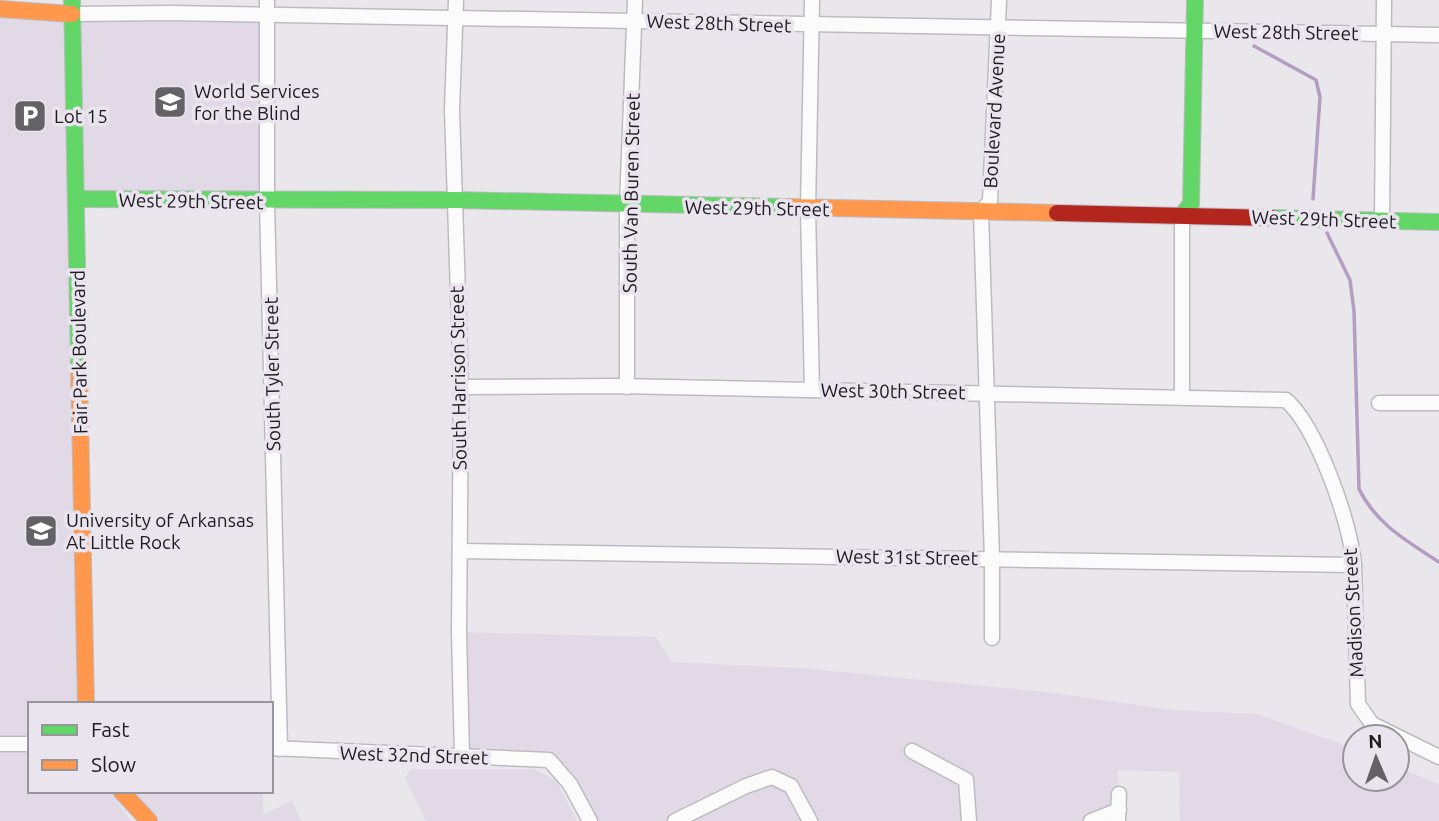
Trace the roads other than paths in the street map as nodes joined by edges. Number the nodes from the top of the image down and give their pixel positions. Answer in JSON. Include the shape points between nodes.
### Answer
{"nodes":[{"id":1,"x":267,"y":0,"type":"edge"},
{"id":2,"x":456,"y":0,"type":"edge"},
{"id":3,"x":635,"y":0,"type":"edge"},
{"id":4,"x":812,"y":0,"type":"edge"},
{"id":5,"x":999,"y":0,"type":"edge"},
{"id":6,"x":1195,"y":0,"type":"edge"},
{"id":7,"x":1384,"y":0,"type":"edge"},
{"id":8,"x":72,"y":7,"type":"edge"},
{"id":9,"x":0,"y":9,"type":"edge"},
{"id":10,"x":267,"y":16,"type":"junction"},
{"id":11,"x":456,"y":17,"type":"junction"},
{"id":12,"x":635,"y":21,"type":"junction"},
{"id":13,"x":812,"y":26,"type":"junction"},
{"id":14,"x":998,"y":28,"type":"junction"},
{"id":15,"x":1195,"y":30,"type":"junction"},
{"id":16,"x":1384,"y":34,"type":"junction"},
{"id":17,"x":1439,"y":35,"type":"edge"},
{"id":18,"x":76,"y":200,"type":"junction"},
{"id":19,"x":456,"y":201,"type":"junction"},
{"id":20,"x":267,"y":202,"type":"junction"},
{"id":21,"x":627,"y":206,"type":"junction"},
{"id":22,"x":808,"y":209,"type":"junction"},
{"id":23,"x":981,"y":212,"type":"junction"},
{"id":24,"x":1182,"y":215,"type":"junction"},
{"id":25,"x":1382,"y":221,"type":"junction"},
{"id":26,"x":1439,"y":222,"type":"edge"},
{"id":27,"x":461,"y":387,"type":"junction"},
{"id":28,"x":627,"y":387,"type":"junction"},
{"id":29,"x":812,"y":390,"type":"junction"},
{"id":30,"x":987,"y":393,"type":"junction"},
{"id":31,"x":1182,"y":397,"type":"junction"},
{"id":32,"x":1379,"y":403,"type":"dead end"},
{"id":33,"x":1439,"y":403,"type":"edge"},
{"id":34,"x":1310,"y":429,"type":"joint"},
{"id":35,"x":460,"y":551,"type":"junction"},
{"id":36,"x":992,"y":559,"type":"junction"},
{"id":37,"x":1354,"y":565,"type":"junction"},
{"id":38,"x":992,"y":638,"type":"dead end"},
{"id":39,"x":86,"y":702,"type":"edge"},
{"id":40,"x":0,"y":744,"type":"edge"},
{"id":41,"x":28,"y":744,"type":"edge"},
{"id":42,"x":275,"y":748,"type":"edge"},
{"id":43,"x":912,"y":751,"type":"dead end"},
{"id":44,"x":462,"y":757,"type":"junction"},
{"id":45,"x":1439,"y":757,"type":"edge"},
{"id":46,"x":123,"y":793,"type":"edge"},
{"id":47,"x":1119,"y":794,"type":"dead end"},
{"id":48,"x":1119,"y":816,"type":"edge"},
{"id":49,"x":149,"y":821,"type":"edge"},
{"id":50,"x":590,"y":821,"type":"edge"},
{"id":51,"x":675,"y":821,"type":"edge"},
{"id":52,"x":810,"y":821,"type":"edge"},
{"id":53,"x":969,"y":821,"type":"edge"},
{"id":54,"x":1091,"y":821,"type":"edge"}],
"edges":[{"from":1,"to":10,"type":"street","name":"South Tyler Street"},
{"from":2,"to":11,"type":"street","name":"South Harrison Street"},
{"from":3,"to":12,"type":"street","name":"South Van Buren Street"},
{"from":4,"to":13,"type":"street"},
{"from":5,"to":14,"type":"street","name":"Boulevard Avenue"},
{"from":6,"to":15,"type":"street"},
{"from":7,"to":16,"type":"street"},
{"from":8,"to":9,"type":"street","name":"West 28th Street"},
{"from":8,"to":10,"type":"street","name":"West 28th Street"},
{"from":8,"to":18,"type":"street","name":"Fair Park Boulevard"},
{"from":10,"to":11,"type":"street","name":"West 28th Street"},
{"from":10,"to":20,"type":"street","name":"South Tyler Street"},
{"from":11,"to":12,"type":"street","name":"West 28th Street"},
{"from":11,"to":19,"type":"street","name":"South Harrison Street","via":[[452,110]]},
{"from":12,"to":13,"type":"street","name":"West 28th Street"},
{"from":12,"to":21,"type":"street","name":"South Van Buren Street"},
{"from":13,"to":14,"type":"street","name":"West 28th Street"},
{"from":13,"to":22,"type":"street"},
{"from":14,"to":15,"type":"street","name":"West 28th Street"},
{"from":14,"to":23,"type":"street","name":"Boulevard Avenue","via":[[990,201]]},
{"from":15,"to":16,"type":"street","name":"West 28th Street"},
{"from":15,"to":24,"type":"street","via":[[1191,204]]},
{"from":16,"to":17,"type":"street","name":"West 28th Street"},
{"from":16,"to":25,"type":"street"},
{"from":18,"to":20,"type":"street","name":"West 29th Street"},
{"from":18,"to":39,"type":"street","name":"Fair Park Boulevard"},
{"from":19,"to":20,"type":"street","name":"West 29th Street"},
{"from":19,"to":21,"type":"street","name":"West 29th Street"},
{"from":19,"to":27,"type":"street","name":"South Harrison Street"},
{"from":20,"to":42,"type":"street","name":"South Tyler Street"},
{"from":21,"to":22,"type":"street","name":"West 29th Street"},
{"from":21,"to":28,"type":"street","name":"South Van Buren Street"},
{"from":22,"to":23,"type":"street","name":"West 29th Street"},
{"from":22,"to":29,"type":"street"},
{"from":23,"to":24,"type":"street","name":"West 29th Street"},
{"from":23,"to":30,"type":"street","name":"Boulevard Avenue"},
{"from":24,"to":25,"type":"street","name":"West 29th Street"},
{"from":24,"to":31,"type":"street"},
{"from":25,"to":26,"type":"street","name":"West 29th Street"},
{"from":27,"to":28,"type":"street","name":"West 30th Street"},
{"from":27,"to":35,"type":"street","name":"South Harrison Street"},
{"from":28,"to":29,"type":"street","name":"West 30th Street"},
{"from":29,"to":30,"type":"street","name":"West 30th Street"},
{"from":30,"to":31,"type":"street","name":"West 30th Street"},
{"from":30,"to":36,"type":"street","name":"Boulevard Avenue"},
{"from":31,"to":34,"type":"street","name":"West 30th Street","via":[[1286,400]]},
{"from":32,"to":33,"type":"street"},
{"from":34,"to":37,"type":"street","name":"Madison Street","via":[[1351,543]]},
{"from":35,"to":36,"type":"street","name":"West 31st Street"},
{"from":35,"to":44,"type":"street","name":"South Harrison Street"},
{"from":36,"to":37,"type":"street","name":"West 31st Street"},
{"from":36,"to":38,"type":"street","name":"Boulevard Avenue"},
{"from":37,"to":45,"type":"street","name":"Madison Street","via":[[1358,704],[1372,724]]},
{"from":40,"to":41,"type":"street"},
{"from":42,"to":44,"type":"street","name":"West 32nd Street"},
{"from":43,"to":53,"type":"street","via":[[966,780]]},
{"from":44,"to":50,"type":"street","name":"West 32nd Street","via":[[549,760],[570,784]]},
{"from":46,"to":49,"type":"street"},
{"from":47,"to":48,"type":"street"},
{"from":48,"to":54,"type":"street"},
{"from":51,"to":52,"type":"street","via":[[761,779],[778,778],[791,786]]}]}
